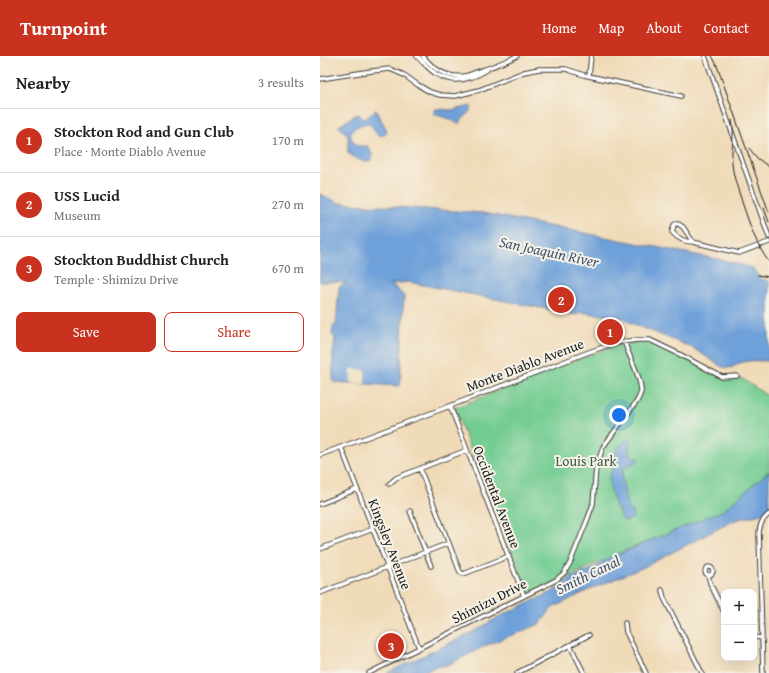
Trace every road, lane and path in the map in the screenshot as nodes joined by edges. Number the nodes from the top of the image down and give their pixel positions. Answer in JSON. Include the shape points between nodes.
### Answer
{"nodes":[{"id":1,"x":418,"y":56,"type":"edge"},
{"id":2,"x":423,"y":56,"type":"edge"},
{"id":3,"x":517,"y":56,"type":"edge"},
{"id":4,"x":591,"y":56,"type":"edge"},
{"id":5,"x":705,"y":56,"type":"edge"},
{"id":6,"x":423,"y":63,"type":"joint"},
{"id":7,"x":493,"y":67,"type":"junction"},
{"id":8,"x":589,"y":76,"type":"junction"},
{"id":9,"x":320,"y":79,"type":"edge"},
{"id":10,"x":680,"y":96,"type":"dead end"},
{"id":11,"x":769,"y":237,"type":"edge"},
{"id":12,"x":693,"y":242,"type":"junction"},
{"id":13,"x":769,"y":242,"type":"edge"},
{"id":14,"x":624,"y":341,"type":"junction"},
{"id":15,"x":737,"y":376,"type":"dead end"},
{"id":16,"x":450,"y":406,"type":"junction"},
{"id":17,"x":341,"y":447,"type":"junction"},
{"id":18,"x":467,"y":450,"type":"junction"},
{"id":19,"x":320,"y":455,"type":"edge"},
{"id":20,"x":420,"y":469,"type":"junction"},
{"id":21,"x":389,"y":484,"type":"dead end"},
{"id":22,"x":357,"y":489,"type":"junction"},
{"id":23,"x":320,"y":504,"type":"edge"},
{"id":24,"x":410,"y":511,"type":"dead end"},
{"id":25,"x":769,"y":514,"type":"edge"},
{"id":26,"x":372,"y":529,"type":"junction"},
{"id":27,"x":449,"y":543,"type":"junction"},
{"id":28,"x":320,"y":549,"type":"edge"},
{"id":29,"x":426,"y":553,"type":"junction"},
{"id":30,"x":509,"y":556,"type":"junction"},
{"id":31,"x":431,"y":566,"type":"dead end"},
{"id":32,"x":388,"y":567,"type":"junction"},
{"id":33,"x":708,"y":575,"type":"dead end"},
{"id":34,"x":662,"y":590,"type":"dead end"},
{"id":35,"x":320,"y":593,"type":"edge"},
{"id":36,"x":524,"y":596,"type":"junction"},
{"id":37,"x":721,"y":606,"type":"edge"},
{"id":38,"x":625,"y":623,"type":"dead end"},
{"id":39,"x":589,"y":635,"type":"dead end"},
{"id":40,"x":757,"y":637,"type":"edge"},
{"id":41,"x":762,"y":638,"type":"junction"},
{"id":42,"x":570,"y":644,"type":"junction"},
{"id":43,"x":419,"y":648,"type":"junction"},
{"id":44,"x":369,"y":673,"type":"edge"},
{"id":45,"x":517,"y":673,"type":"edge"},
{"id":46,"x":584,"y":673,"type":"edge"},
{"id":47,"x":646,"y":673,"type":"edge"},
{"id":48,"x":702,"y":673,"type":"edge"},
{"id":49,"x":763,"y":673,"type":"edge"}],
"edges":[{"from":1,"to":6,"type":"street"},
{"from":2,"to":7,"type":"street","via":[[438,70],[457,76]]},
{"from":3,"to":7,"type":"street"},
{"from":4,"to":8,"type":"street"},
{"from":5,"to":11,"type":"street"},
{"from":6,"to":7,"type":"street","via":[[434,73],[454,80],[472,78]]},
{"from":8,"to":9,"type":"street","via":[[566,69],[530,71],[455,96],[430,92],[390,69]]},
{"from":8,"to":10,"type":"street"},
{"from":12,"to":12,"type":"street","via":[[678,238],[672,232],[674,224],[680,225]]},
{"from":12,"to":13,"type":"street","via":[[739,253]]},
{"from":14,"to":15,"type":"street","name":"Monte Diablo Avenue","via":[[653,341],[722,377]]},
{"from":14,"to":16,"type":"street","name":"Monte Diablo Avenue","via":[[595,349]]},
{"from":14,"to":36,"type":"street","name":"Shimizu Drive","via":[[639,380],[641,394],[603,447],[596,468],[593,504],[570,563],[556,580]]},
{"from":16,"to":17,"type":"street","name":"Monte Diablo Avenue"},
{"from":16,"to":18,"type":"street","name":"Occidental Avenue"},
{"from":17,"to":19,"type":"street","name":"Monte Diablo Avenue"},
{"from":17,"to":22,"type":"street","name":"Kingsley Avenue"},
{"from":18,"to":20,"type":"street"},
{"from":18,"to":30,"type":"street","name":"Occidental Avenue"},
{"from":20,"to":21,"type":"street","via":[[396,478]]},
{"from":20,"to":27,"type":"street"},
{"from":22,"to":23,"type":"street"},
{"from":22,"to":26,"type":"street","name":"Kingsley Avenue"},
{"from":24,"to":29,"type":"street"},
{"from":25,"to":41,"type":"street","via":[[760,525],[759,533]]},
{"from":26,"to":28,"type":"street"},
{"from":26,"to":32,"type":"street","name":"Kingsley Avenue"},
{"from":27,"to":29,"type":"street"},
{"from":27,"to":30,"type":"street","via":[[461,573]]},
{"from":29,"to":31,"type":"street"},
{"from":29,"to":32,"type":"street"},
{"from":30,"to":36,"type":"street","name":"Occidental Avenue"},
{"from":32,"to":35,"type":"street"},
{"from":32,"to":43,"type":"street","name":"Kingsley Avenue"},
{"from":33,"to":37,"type":"street"},
{"from":34,"to":48,"type":"street"},
{"from":36,"to":43,"type":"street","name":"Shimizu Drive"},
{"from":38,"to":47,"type":"street","via":[[626,632]]},
{"from":39,"to":42,"type":"street"},
{"from":40,"to":41,"type":"street"},
{"from":41,"to":49,"type":"street"},
{"from":42,"to":45,"type":"street"},
{"from":42,"to":46,"type":"street"},
{"from":43,"to":44,"type":"street","name":"Shimizu Drive"}]}
